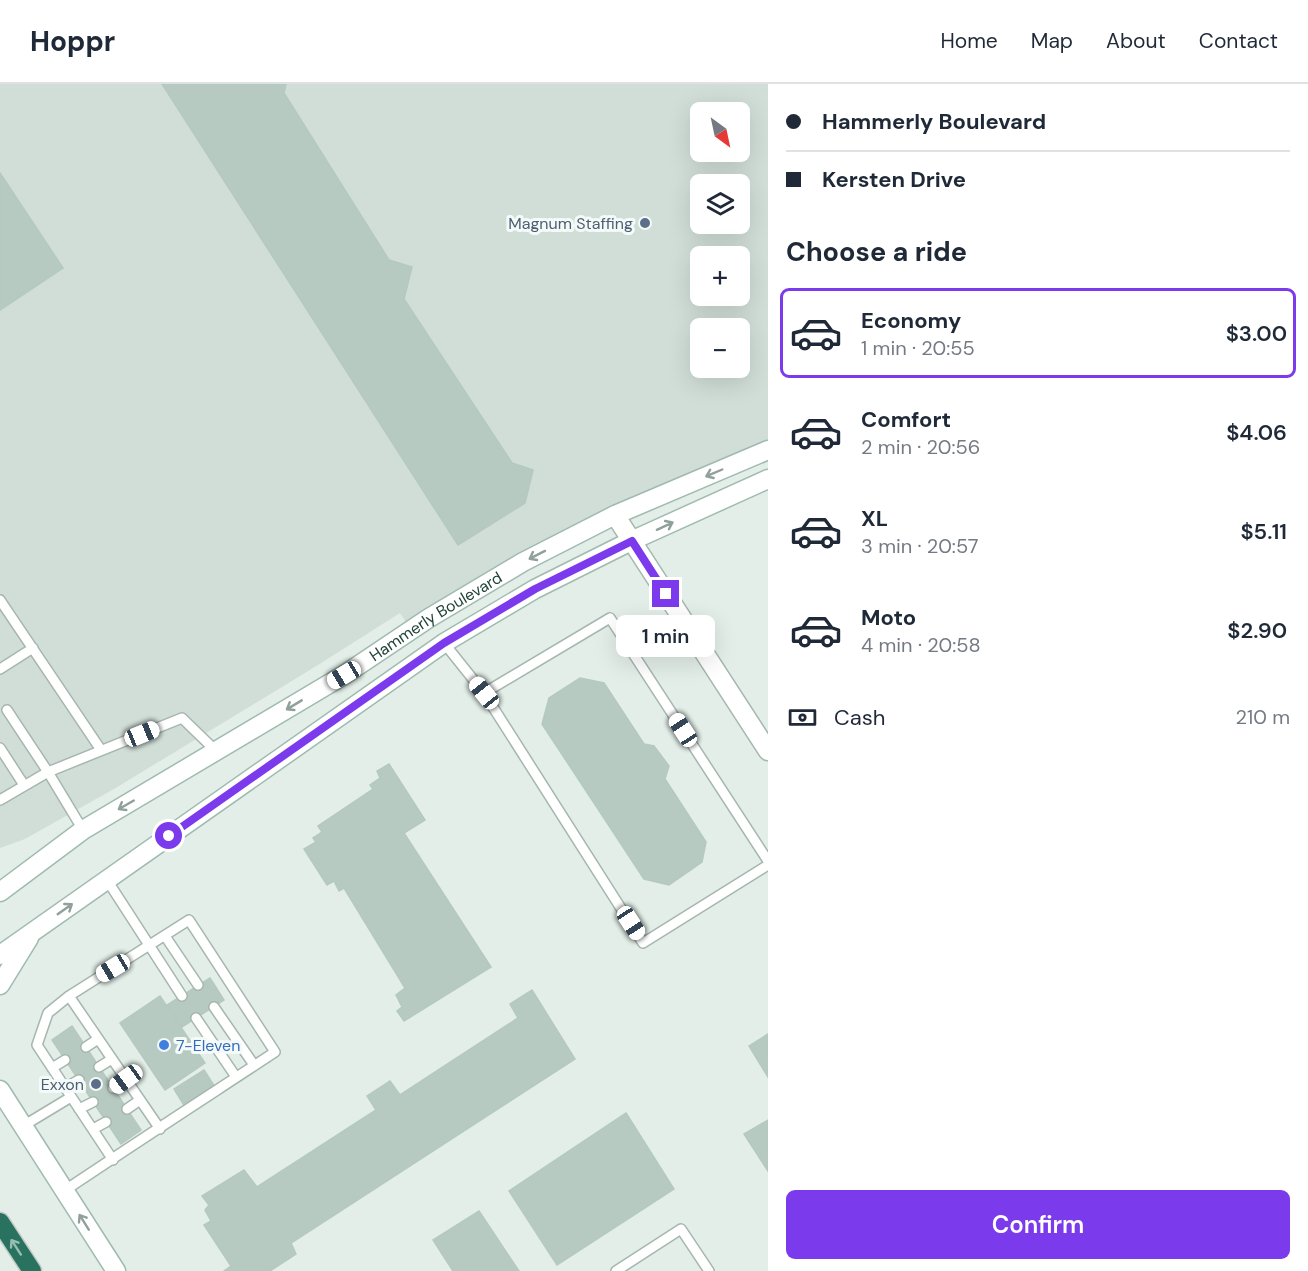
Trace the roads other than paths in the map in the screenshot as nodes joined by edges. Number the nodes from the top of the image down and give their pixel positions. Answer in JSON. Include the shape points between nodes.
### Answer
{"nodes":[{"id":1,"x":768,"y":450,"type":"edge"},
{"id":2,"x":768,"y":479,"type":"edge"},
{"id":3,"x":615,"y":515,"type":"junction"},
{"id":4,"x":632,"y":541,"type":"junction"},
{"id":5,"x":0,"y":600,"type":"edge"},
{"id":6,"x":444,"y":643,"type":"junction"},
{"id":7,"x":33,"y":648,"type":"junction"},
{"id":8,"x":0,"y":669,"type":"edge"},
{"id":9,"x":484,"y":693,"type":"junction"},
{"id":10,"x":7,"y":710,"type":"dead end"},
{"id":11,"x":0,"y":748,"type":"edge"},
{"id":12,"x":101,"y":750,"type":"junction"},
{"id":13,"x":768,"y":751,"type":"edge"},
{"id":14,"x":217,"y":752,"type":"junction"},
{"id":15,"x":48,"y":772,"type":"junction"},
{"id":16,"x":24,"y":785,"type":"junction"},
{"id":17,"x":0,"y":800,"type":"edge"},
{"id":18,"x":83,"y":830,"type":"junction"},
{"id":19,"x":768,"y":863,"type":"edge"},
{"id":20,"x":22,"y":875,"type":"junction"},
{"id":21,"x":0,"y":877,"type":"edge"},
{"id":22,"x":107,"y":880,"type":"junction"},
{"id":23,"x":0,"y":892,"type":"edge"},
{"id":24,"x":34,"y":931,"type":"junction"},
{"id":25,"x":165,"y":936,"type":"junction"},
{"id":26,"x":148,"y":947,"type":"junction"},
{"id":27,"x":0,"y":955,"type":"edge"},
{"id":28,"x":0,"y":985,"type":"edge"},
{"id":29,"x":198,"y":985,"type":"dead end"},
{"id":30,"x":69,"y":996,"type":"junction"},
{"id":31,"x":182,"y":996,"type":"dead end"},
{"id":32,"x":214,"y":1007,"type":"dead end"},
{"id":33,"x":196,"y":1018,"type":"dead end"},
{"id":34,"x":98,"y":1039,"type":"junction"},
{"id":35,"x":86,"y":1047,"type":"dead end"},
{"id":36,"x":112,"y":1059,"type":"junction"},
{"id":37,"x":65,"y":1060,"type":"dead end"},
{"id":38,"x":254,"y":1065,"type":"junction"},
{"id":39,"x":99,"y":1067,"type":"dead end"},
{"id":40,"x":52,"y":1068,"type":"junction"},
{"id":41,"x":237,"y":1077,"type":"junction"},
{"id":42,"x":126,"y":1079,"type":"junction"},
{"id":43,"x":78,"y":1080,"type":"dead end"},
{"id":44,"x":113,"y":1088,"type":"dead end"},
{"id":45,"x":0,"y":1090,"type":"edge"},
{"id":46,"x":68,"y":1092,"type":"junction"},
{"id":47,"x":140,"y":1100,"type":"junction"},
{"id":48,"x":93,"y":1102,"type":"dead end"},
{"id":49,"x":80,"y":1109,"type":"junction"},
{"id":50,"x":127,"y":1109,"type":"dead end"},
{"id":51,"x":106,"y":1122,"type":"dead end"},
{"id":52,"x":23,"y":1126,"type":"junction"},
{"id":53,"x":160,"y":1129,"type":"junction"},
{"id":54,"x":93,"y":1130,"type":"junction"},
{"id":55,"x":113,"y":1160,"type":"junction"},
{"id":56,"x":64,"y":1191,"type":"junction"},
{"id":57,"x":0,"y":1222,"type":"edge"},
{"id":58,"x":32,"y":1271,"type":"edge"},
{"id":59,"x":116,"y":1271,"type":"edge"},
{"id":60,"x":616,"y":1271,"type":"edge"},
{"id":61,"x":709,"y":1271,"type":"edge"}],
"edges":[{"from":1,"to":3,"type":"main road","name":"Hammerly Boulevard","one_way":true},
{"from":4,"to":2,"type":"main road","name":"Hammerly Boulevard","one_way":true},
{"from":3,"to":4,"type":"main road"},
{"from":3,"to":14,"type":"main road","name":"Hammerly Boulevard","one_way":true,"via":[[438,612]]},
{"from":4,"to":6,"type":"main road","name":"Hammerly Boulevard","via":[[535,589]]},
{"from":4,"to":13,"type":"main road"},
{"from":5,"to":7,"type":"lane"},
{"from":6,"to":9,"type":"lane"},
{"from":6,"to":22,"type":"main road","name":"Hammerly Boulevard"},
{"from":7,"to":8,"type":"lane"},
{"from":7,"to":12,"type":"lane"},
{"from":9,"to":19,"type":"lane","via":[[610,618]]},
{"from":9,"to":19,"type":"lane","via":[[643,943]]},
{"from":10,"to":15,"type":"lane"},
{"from":11,"to":16,"type":"lane"},
{"from":12,"to":14,"type":"lane","via":[[182,718]]},
{"from":12,"to":15,"type":"lane"},
{"from":14,"to":18,"type":"main road","name":"Hammerly Boulevard","one_way":true},
{"from":15,"to":16,"type":"lane"},
{"from":15,"to":18,"type":"lane"},
{"from":16,"to":17,"type":"lane"},
{"from":18,"to":20,"type":"main road","name":"Hammerly Boulevard"},
{"from":20,"to":21,"type":"main road"},
{"from":20,"to":23,"type":"main road","name":"Hammerly Boulevard"},
{"from":24,"to":22,"type":"main road","name":"Hammerly Boulevard","one_way":true},
{"from":22,"to":26,"type":"lane"},
{"from":24,"to":27,"type":"main road","name":"Hammerly Boulevard"},
{"from":24,"to":28,"type":"main road"},
{"from":25,"to":26,"type":"lane"},
{"from":25,"to":29,"type":"lane"},
{"from":25,"to":38,"type":"lane","via":[[189,920],[274,1052]]},
{"from":26,"to":30,"type":"lane"},
{"from":26,"to":31,"type":"lane"},
{"from":30,"to":34,"type":"lane"},
{"from":30,"to":40,"type":"lane","via":[[48,1013],[37,1045]]},
{"from":32,"to":38,"type":"lane"},
{"from":33,"to":41,"type":"lane"},
{"from":34,"to":35,"type":"lane"},
{"from":34,"to":36,"type":"lane"},
{"from":36,"to":39,"type":"lane"},
{"from":36,"to":42,"type":"lane"},
{"from":37,"to":40,"type":"lane"},
{"from":38,"to":41,"type":"lane"},
{"from":40,"to":46,"type":"lane"},
{"from":41,"to":53,"type":"lane"},
{"from":42,"to":44,"type":"lane"},
{"from":42,"to":47,"type":"lane"},
{"from":43,"to":46,"type":"lane"},
{"from":45,"to":52,"type":"main road"},
{"from":46,"to":49,"type":"lane"},
{"from":46,"to":52,"type":"lane"},
{"from":47,"to":50,"type":"lane"},
{"from":47,"to":53,"type":"lane"},
{"from":48,"to":49,"type":"lane"},
{"from":49,"to":54,"type":"lane"},
{"from":51,"to":54,"type":"lane"},
{"from":52,"to":56,"type":"main road"},
{"from":53,"to":55,"type":"lane"},
{"from":54,"to":55,"type":"lane"},
{"from":55,"to":56,"type":"lane"},
{"from":59,"to":56,"type":"main road","one_way":true},
{"from":58,"to":57,"type":"highway","one_way":true},
{"from":60,"to":61,"type":"lane","via":[[681,1229]]}]}
